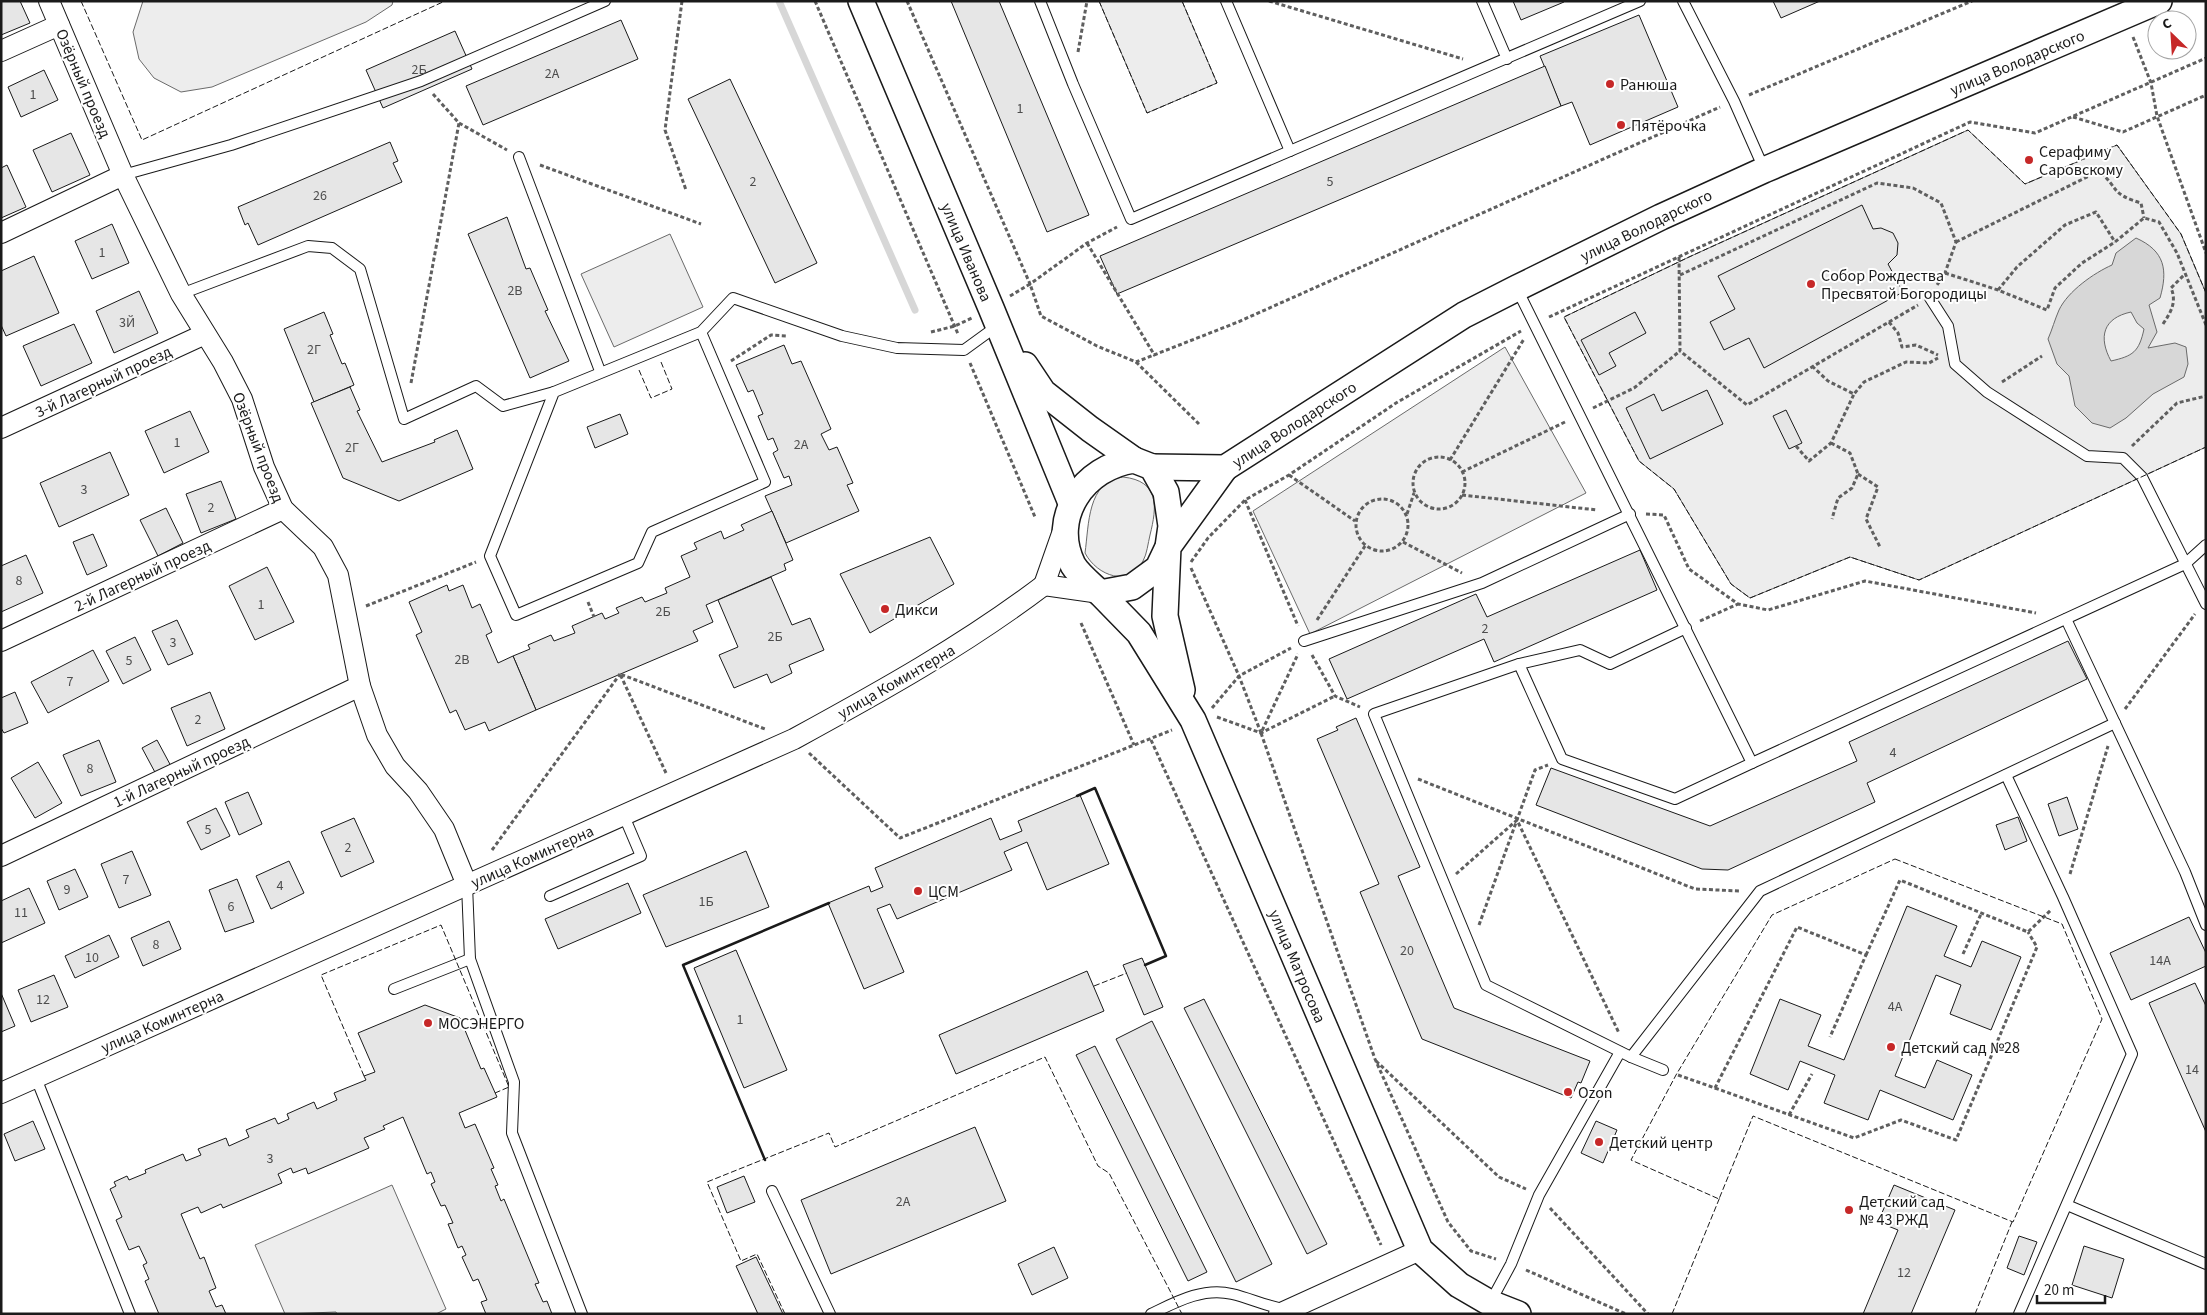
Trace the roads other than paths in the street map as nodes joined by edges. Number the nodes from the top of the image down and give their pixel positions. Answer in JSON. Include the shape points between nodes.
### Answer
{"nodes":[{"id":1,"x":49,"y":1,"type":"edge"},
{"id":2,"x":605,"y":1,"type":"edge"},
{"id":3,"x":861,"y":1,"type":"edge"},
{"id":4,"x":1040,"y":1,"type":"edge"},
{"id":5,"x":1226,"y":1,"type":"edge"},
{"id":6,"x":1482,"y":1,"type":"edge"},
{"id":7,"x":1640,"y":1,"type":"edge"},
{"id":8,"x":1683,"y":1,"type":"edge"},
{"id":9,"x":2159,"y":1,"type":"edge"},
{"id":10,"x":59,"y":24,"type":"junction"},
{"id":11,"x":1,"y":51,"type":"edge"},
{"id":12,"x":1506,"y":58,"type":"junction"},
{"id":13,"x":1290,"y":151,"type":"junction"},
{"id":14,"x":519,"y":157,"type":"road end"},
{"id":15,"x":1764,"y":170,"type":"junction"},
{"id":16,"x":123,"y":175,"type":"junction"},
{"id":17,"x":1,"y":233,"type":"edge"},
{"id":18,"x":1517,"y":288,"type":"junction"},
{"id":19,"x":181,"y":294,"type":"junction"},
{"id":20,"x":1930,"y":298,"type":"road end"},
{"id":21,"x":998,"y":326,"type":"junction"},
{"id":22,"x":701,"y":332,"type":"junction"},
{"id":23,"x":206,"y":334,"type":"junction"},
{"id":24,"x":600,"y":371,"type":"junction"},
{"id":25,"x":554,"y":392,"type":"junction"},
{"id":26,"x":1,"y":428,"type":"edge"},
{"id":27,"x":1143,"y":463,"type":"junction"},
{"id":28,"x":1226,"y":468,"type":"junction"},
{"id":29,"x":283,"y":509,"type":"junction"},
{"id":30,"x":1068,"y":513,"type":"junction"},
{"id":31,"x":1630,"y":514,"type":"junction"},
{"id":32,"x":2206,"y":544,"type":"edge"},
{"id":33,"x":1168,"y":547,"type":"junction"},
{"id":34,"x":2185,"y":564,"type":"junction"},
{"id":35,"x":1044,"y":585,"type":"junction"},
{"id":36,"x":1100,"y":593,"type":"junction"},
{"id":37,"x":2206,"y":604,"type":"edge"},
{"id":38,"x":2066,"y":619,"type":"junction"},
{"id":39,"x":1686,"y":628,"type":"junction"},
{"id":40,"x":1,"y":641,"type":"edge"},
{"id":41,"x":1304,"y":641,"type":"road end"},
{"id":42,"x":1519,"y":664,"type":"junction"},
{"id":43,"x":360,"y":686,"type":"junction"},
{"id":44,"x":1200,"y":715,"type":"junction"},
{"id":45,"x":2115,"y":723,"type":"junction"},
{"id":46,"x":1752,"y":763,"type":"junction"},
{"id":47,"x":2006,"y":775,"type":"junction"},
{"id":48,"x":624,"y":816,"type":"junction"},
{"id":49,"x":1,"y":856,"type":"edge"},
{"id":50,"x":467,"y":885,"type":"junction"},
{"id":51,"x":550,"y":896,"type":"dead end"},
{"id":52,"x":2206,"y":925,"type":"edge"},
{"id":53,"x":470,"y":959,"type":"junction"},
{"id":54,"x":394,"y":989,"type":"dead end"},
{"id":55,"x":1620,"y":1052,"type":"junction"},
{"id":56,"x":1630,"y":1057,"type":"junction"},
{"id":57,"x":1663,"y":1070,"type":"road end"},
{"id":58,"x":36,"y":1078,"type":"junction"},
{"id":59,"x":1,"y":1093,"type":"edge"},
{"id":60,"x":772,"y":1191,"type":"dead end"},
{"id":61,"x":2066,"y":1205,"type":"junction"},
{"id":62,"x":1420,"y":1250,"type":"junction"},
{"id":63,"x":2206,"y":1264,"type":"edge"},
{"id":64,"x":1491,"y":1308,"type":"edge"},
{"id":65,"x":1284,"y":1311,"type":"edge"},
{"id":66,"x":130,"y":1314,"type":"edge"},
{"id":67,"x":582,"y":1314,"type":"edge"},
{"id":68,"x":830,"y":1314,"type":"edge"},
{"id":69,"x":1151,"y":1314,"type":"edge"},
{"id":70,"x":1518,"y":1314,"type":"edge"},
{"id":71,"x":2020,"y":1314,"type":"edge"}],
"edges":[{"from":1,"to":10,"type":"street","name":"Озёрный проезд"},
{"from":2,"to":16,"type":"lane","via":[[421,82],[231,145]]},
{"from":3,"to":21,"type":"street","name":"улица Иванова"},
{"from":4,"to":13,"type":"lane","via":[[1131,219]]},
{"from":5,"to":13,"type":"lane"},
{"from":6,"to":12,"type":"lane"},
{"from":7,"to":12,"type":"lane"},
{"from":8,"to":15,"type":"lane","via":[[1734,101]]},
{"from":9,"to":15,"type":"street","name":"улица Володарского"},
{"from":10,"to":11,"type":"street"},
{"from":10,"to":16,"type":"street","name":"Озёрный проезд"},
{"from":12,"to":13,"type":"lane"},
{"from":14,"to":24,"type":"lane"},
{"from":15,"to":18,"type":"street","name":"улица Володарского"},
{"from":16,"to":17,"type":"street"},
{"from":16,"to":19,"type":"street","name":"Озёрный проезд"},
{"from":18,"to":28,"type":"street","name":"улица Володарского","via":[[1464,315]]},
{"from":18,"to":31,"type":"lane"},
{"from":19,"to":23,"type":"street","name":"Озёрный проезд"},
{"from":19,"to":25,"type":"lane","via":[[308,246],[332,248],[360,269],[404,419],[476,386],[504,406]]},
{"from":20,"to":34,"type":"lane","via":[[1948,326],[1955,364],[1987,392],[2087,456],[2123,458],[2142,476]]},
{"from":21,"to":22,"type":"lane","via":[[964,350],[897,348],[852,338],[733,298]]},
{"from":21,"to":27,"type":"street","via":[[1043,392],[1090,429]]},
{"from":21,"to":30,"type":"street","name":"улица Иванова"},
{"from":22,"to":24,"type":"lane"},
{"from":22,"to":25,"type":"lane","via":[[765,482],[652,532],[638,562],[516,615],[490,556]]},
{"from":23,"to":26,"type":"street","name":"3-й Лагерный проезд"},
{"from":23,"to":29,"type":"street","name":"Озёрный проезд","via":[[242,398],[264,467]]},
{"from":24,"to":25,"type":"lane"},
{"from":27,"to":28,"type":"street","name":"улица Володарского"},
{"from":27,"to":30,"type":"street","via":[[1116,462],[1098,472]]},
{"from":27,"to":33,"type":"street","via":[[1166,492],[1171,526]]},
{"from":28,"to":33,"type":"street"},
{"from":29,"to":40,"type":"street","name":"2-й Лагерный проезд"},
{"from":29,"to":43,"type":"street","name":"Озёрный проезд","via":[[323,548],[338,575]]},
{"from":30,"to":35,"type":"street"},
{"from":30,"to":36,"type":"street","via":[[1066,546],[1074,567]]},
{"from":31,"to":39,"type":"lane"},
{"from":31,"to":41,"type":"lane","via":[[1482,583]]},
{"from":32,"to":34,"type":"lane"},
{"from":33,"to":36,"type":"street","via":[[1158,568],[1132,587]]},
{"from":33,"to":44,"type":"street","via":[[1165,616]]},
{"from":34,"to":37,"type":"lane"},
{"from":34,"to":38,"type":"lane"},
{"from":35,"to":36,"type":"street"},
{"from":35,"to":48,"type":"street","name":"улица Коминтерна","via":[[1004,616],[901,681],[794,739]]},
{"from":36,"to":44,"type":"street","name":"улица Матросова","via":[[1139,633]]},
{"from":38,"to":45,"type":"lane"},
{"from":38,"to":46,"type":"lane"},
{"from":39,"to":42,"type":"lane","via":[[1610,664],[1580,650]]},
{"from":39,"to":46,"type":"lane"},
{"from":42,"to":46,"type":"lane","via":[[1562,759],[1674,799]]},
{"from":42,"to":55,"type":"lane","via":[[1374,714],[1486,985]]},
{"from":43,"to":49,"type":"street","name":"1-й Лагерный проезд"},
{"from":43,"to":50,"type":"street","name":"Озёрный проезд","via":[[377,735],[395,766],[418,791],[444,829]]},
{"from":44,"to":62,"type":"street","name":"улица Матросова"},
{"from":45,"to":47,"type":"lane"},
{"from":45,"to":52,"type":"lane","via":[[2185,872]]},
{"from":47,"to":56,"type":"lane","via":[[1760,891]]},
{"from":47,"to":61,"type":"lane","via":[[2132,1054]]},
{"from":48,"to":50,"type":"street","name":"улица Коминтерна"},
{"from":48,"to":51,"type":"lane","via":[[642,856]]},
{"from":50,"to":53,"type":"lane"},
{"from":50,"to":58,"type":"street","name":"улица Коминтерна"},
{"from":53,"to":54,"type":"lane"},
{"from":53,"to":67,"type":"lane","via":[[514,1082],[512,1133]]},
{"from":55,"to":56,"type":"lane"},
{"from":55,"to":64,"type":"lane","via":[[1539,1195]]},
{"from":56,"to":57,"type":"lane"},
{"from":58,"to":59,"type":"street","name":"улица Коминтерна"},
{"from":58,"to":66,"type":"lane"},
{"from":60,"to":68,"type":"lane"},
{"from":61,"to":63,"type":"lane"},
{"from":61,"to":71,"type":"lane"},
{"from":62,"to":64,"type":"street","name":"улица Матросова"},
{"from":62,"to":65,"type":"street"},
{"from":64,"to":70,"type":"street","name":"улица Матросова"},
{"from":65,"to":69,"type":"lane","via":[[1230,1294],[1206,1293]]}]}
